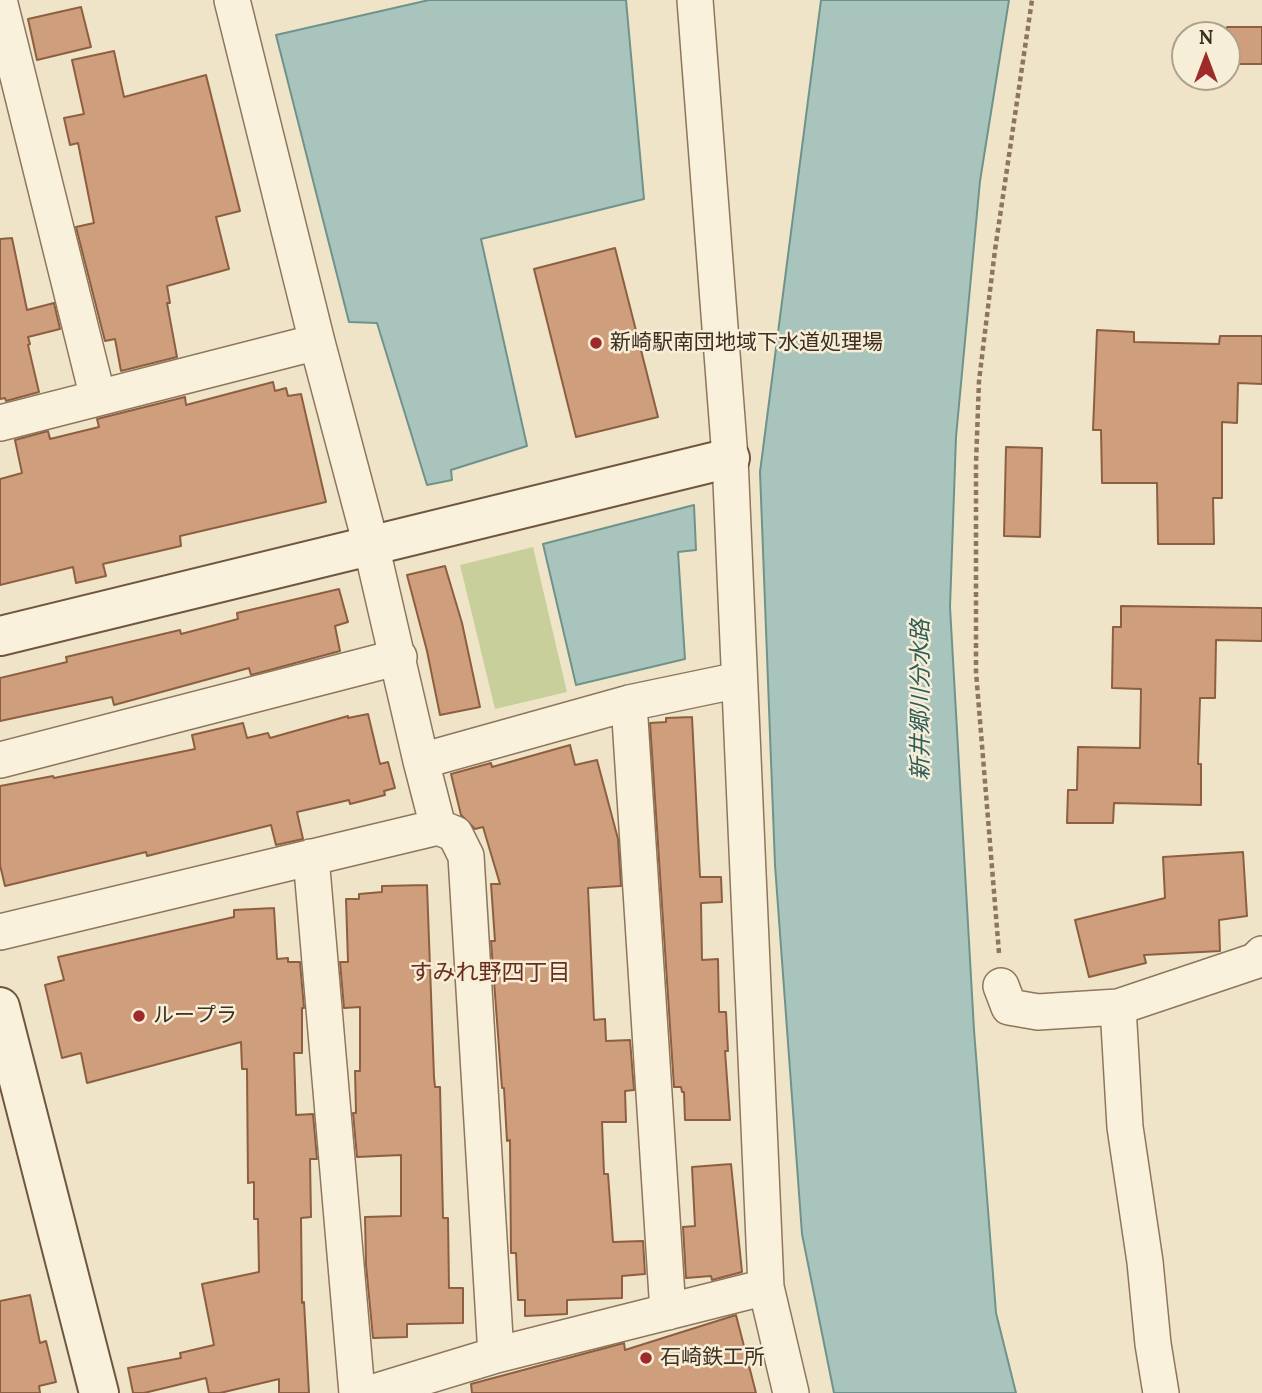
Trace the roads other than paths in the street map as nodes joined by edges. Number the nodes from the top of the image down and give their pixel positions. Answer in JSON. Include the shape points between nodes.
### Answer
{"nodes":[{"id":1,"x":232,"y":0,"type":"edge"},
{"id":2,"x":695,"y":0,"type":"edge"},
{"id":3,"x":0,"y":4,"type":"edge"},
{"id":4,"x":317,"y":342,"type":"junction"},
{"id":5,"x":98,"y":398,"type":"junction"},
{"id":6,"x":0,"y":423,"type":"edge"},
{"id":7,"x":730,"y":458,"type":"junction"},
{"id":8,"x":371,"y":545,"type":"junction"},
{"id":9,"x":0,"y":636,"type":"edge"},
{"id":10,"x":399,"y":657,"type":"junction"},
{"id":11,"x":739,"y":680,"type":"junction"},
{"id":12,"x":629,"y":703,"type":"junction"},
{"id":13,"x":0,"y":760,"type":"edge"},
{"id":14,"x":421,"y":761,"type":"junction"},
{"id":15,"x":438,"y":827,"type":"junction"},
{"id":16,"x":311,"y":857,"type":"junction"},
{"id":17,"x":0,"y":932,"type":"edge"},
{"id":18,"x":1262,"y":954,"type":"edge"},
{"id":19,"x":1002,"y":986,"type":"road end"},
{"id":20,"x":0,"y":1007,"type":"edge"},
{"id":21,"x":1118,"y":1007,"type":"junction"},
{"id":22,"x":766,"y":1287,"type":"junction"},
{"id":23,"x":668,"y":1312,"type":"junction"},
{"id":24,"x":496,"y":1355,"type":"junction"},
{"id":25,"x":99,"y":1393,"type":"edge"},
{"id":26,"x":357,"y":1393,"type":"edge"},
{"id":27,"x":371,"y":1393,"type":"edge"},
{"id":28,"x":791,"y":1393,"type":"edge"},
{"id":29,"x":1161,"y":1393,"type":"edge"}],
"edges":[{"from":1,"to":4,"type":"street"},
{"from":2,"to":7,"type":"street"},
{"from":3,"to":5,"type":"street"},
{"from":4,"to":5,"type":"street"},
{"from":4,"to":8,"type":"street"},
{"from":5,"to":6,"type":"street"},
{"from":7,"to":8,"type":"street"},
{"from":7,"to":11,"type":"street"},
{"from":8,"to":9,"type":"street"},
{"from":8,"to":10,"type":"street"},
{"from":10,"to":13,"type":"street"},
{"from":10,"to":14,"type":"street"},
{"from":11,"to":12,"type":"street"},
{"from":11,"to":22,"type":"street"},
{"from":12,"to":14,"type":"street"},
{"from":12,"to":23,"type":"street"},
{"from":14,"to":15,"type":"street"},
{"from":15,"to":16,"type":"street"},
{"from":15,"to":24,"type":"street","via":[[455,834],[466,856]]},
{"from":16,"to":17,"type":"street"},
{"from":16,"to":26,"type":"street"},
{"from":18,"to":21,"type":"street","via":[[1255,961]]},
{"from":19,"to":21,"type":"street","via":[[1010,1007],[1038,1012]]},
{"from":20,"to":25,"type":"street"},
{"from":21,"to":29,"type":"street","via":[[1125,1127]]},
{"from":22,"to":23,"type":"street"},
{"from":22,"to":28,"type":"street"},
{"from":23,"to":24,"type":"street"},
{"from":24,"to":27,"type":"street"}]}
